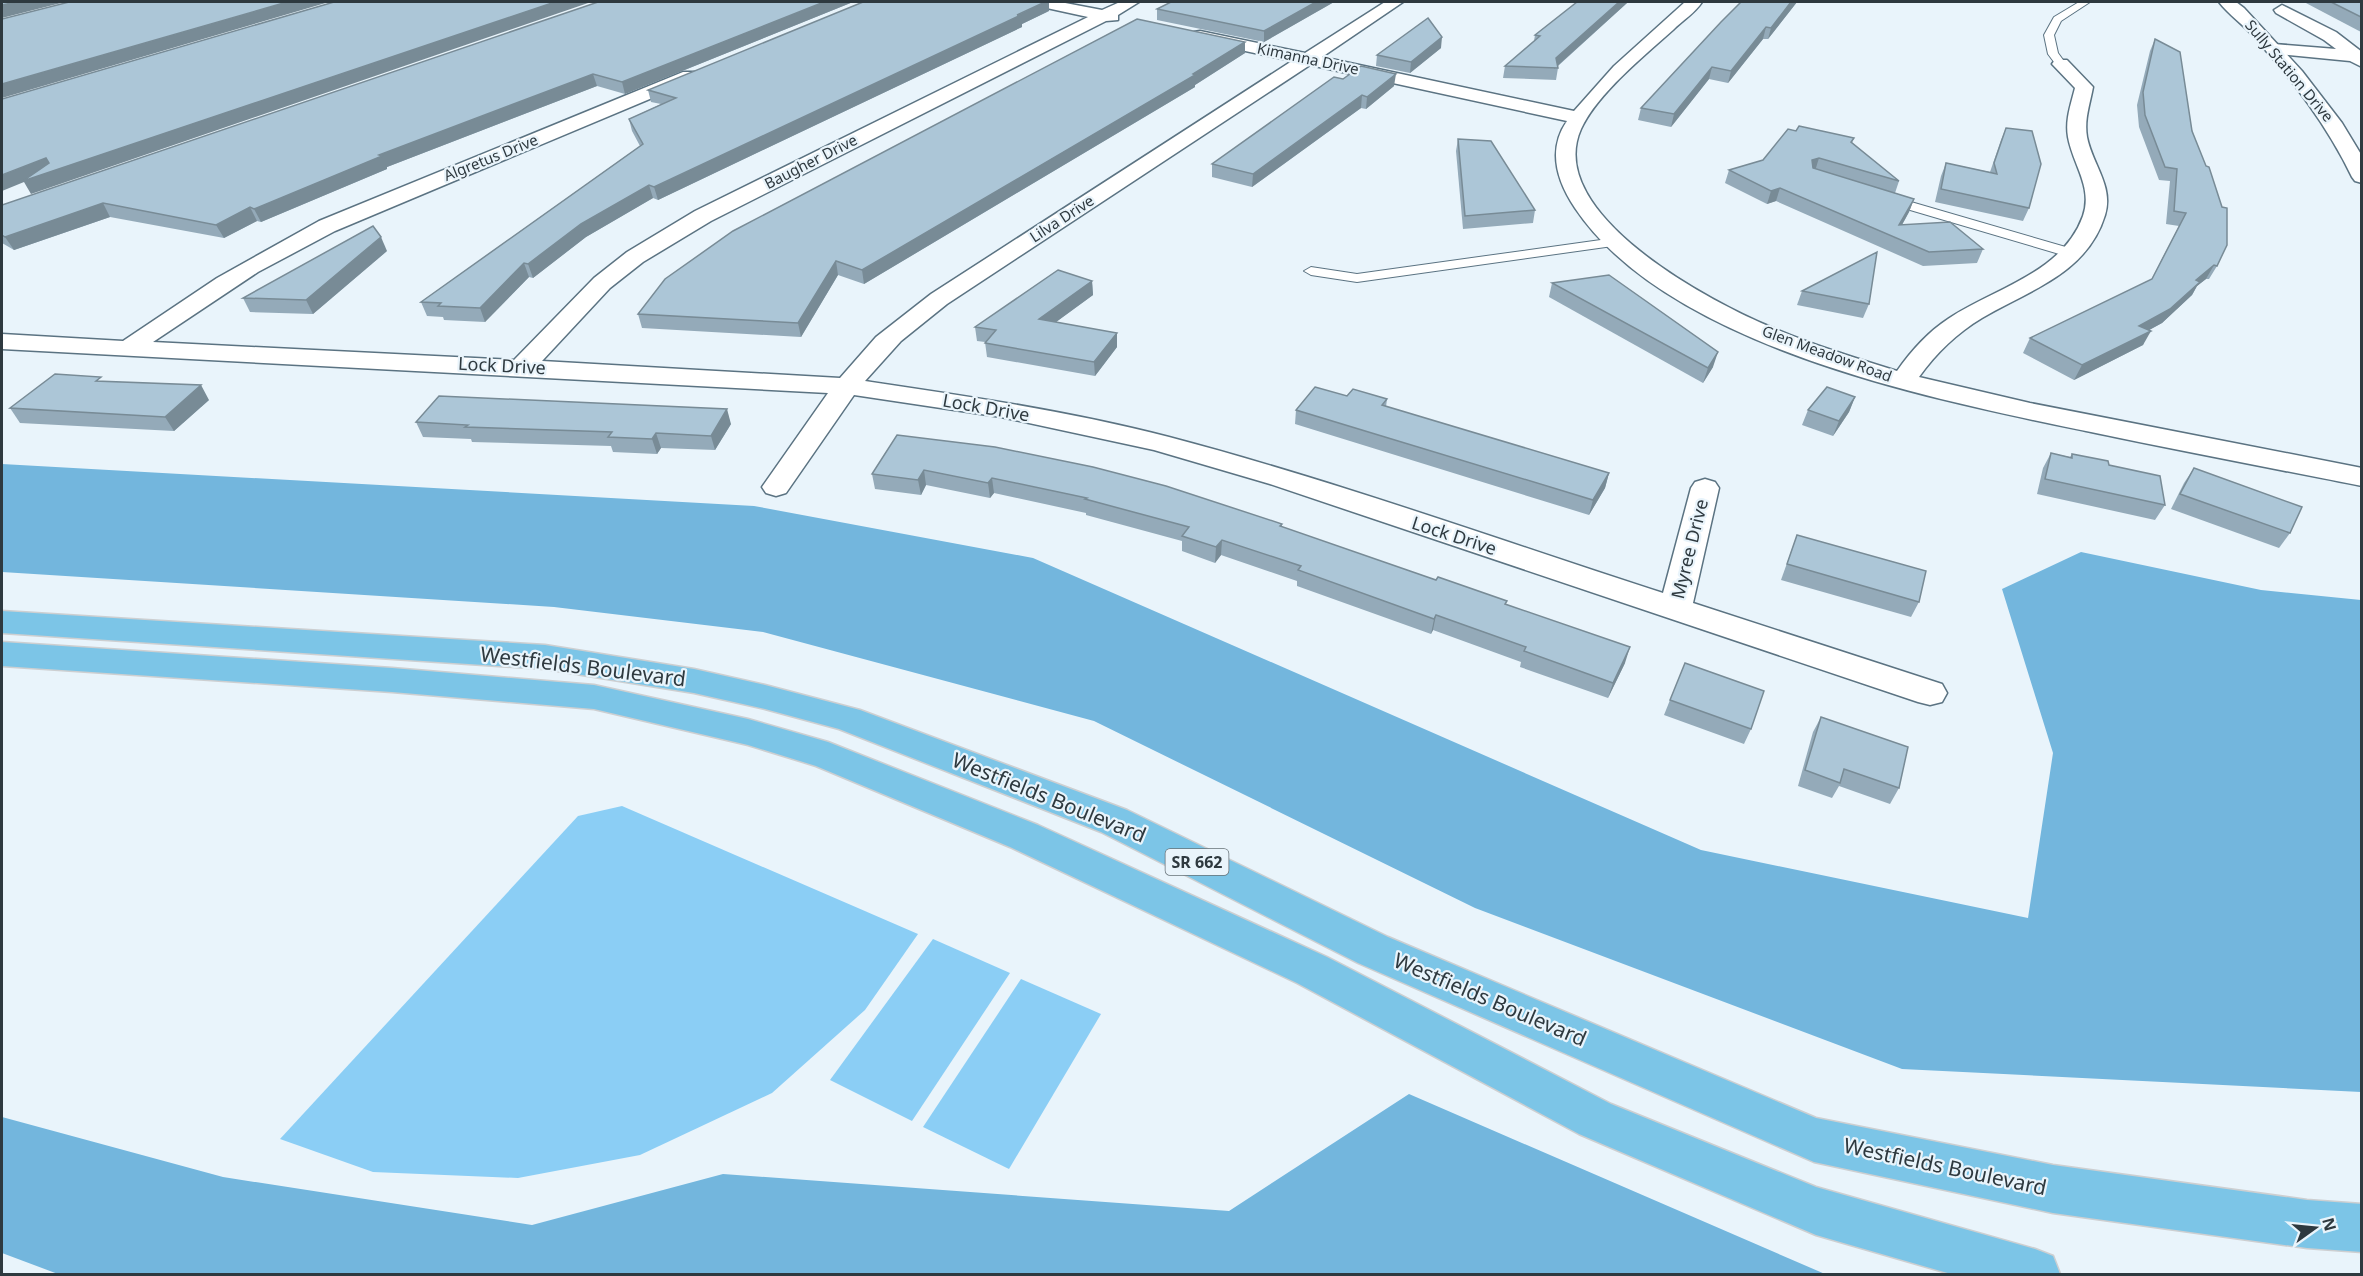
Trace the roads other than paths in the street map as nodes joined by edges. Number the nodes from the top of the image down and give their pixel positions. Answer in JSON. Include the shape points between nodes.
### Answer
{"nodes":[{"id":1,"x":1039,"y":2,"type":"edge"},
{"id":2,"x":1395,"y":2,"type":"edge"},
{"id":3,"x":1694,"y":2,"type":"edge"},
{"id":4,"x":2085,"y":2,"type":"edge"},
{"id":5,"x":2227,"y":2,"type":"edge"},
{"id":6,"x":2282,"y":10,"type":"dead end"},
{"id":7,"x":1129,"y":11,"type":"edge"},
{"id":8,"x":1104,"y":15,"type":"junction"},
{"id":9,"x":1182,"y":32,"type":"edge"},
{"id":10,"x":2278,"y":53,"type":"junction"},
{"id":11,"x":1307,"y":58,"type":"junction"},
{"id":12,"x":2360,"y":60,"type":"edge"},
{"id":13,"x":2061,"y":64,"type":"joint"},
{"id":14,"x":708,"y":69,"type":"edge"},
{"id":15,"x":1577,"y":117,"type":"junction"},
{"id":16,"x":2361,"y":177,"type":"edge"},
{"id":17,"x":1870,"y":194,"type":"edge"},
{"id":18,"x":1616,"y":242,"type":"junction"},
{"id":19,"x":2071,"y":253,"type":"junction"},
{"id":20,"x":1311,"y":271,"type":"dead end"},
{"id":21,"x":2,"y":342,"type":"edge"},
{"id":22,"x":129,"y":348,"type":"junction"},
{"id":23,"x":523,"y":366,"type":"junction"},
{"id":24,"x":1904,"y":382,"type":"junction"},
{"id":25,"x":846,"y":386,"type":"junction"},
{"id":26,"x":2361,"y":477,"type":"edge"},
{"id":27,"x":777,"y":487,"type":"dead end"},
{"id":28,"x":1705,"y":488,"type":"dead end"},
{"id":29,"x":1676,"y":609,"type":"junction"},
{"id":30,"x":2,"y":621,"type":"edge"},
{"id":31,"x":2,"y":654,"type":"edge"},
{"id":32,"x":1930,"y":693,"type":"dead end"},
{"id":33,"x":2361,"y":1228,"type":"edge"},
{"id":34,"x":2035,"y":1275,"type":"edge"}],
"edges":[{"from":1,"to":8,"type":"street"},
{"from":2,"to":11,"type":"street","name":"Lilva Drive"},
{"from":3,"to":15,"type":"street","name":"Glen Meadow Road"},
{"from":4,"to":13,"type":"lane","via":[[2065,11],[2049,29],[2053,56]]},
{"from":5,"to":10,"type":"street","name":"Sully Station Drive"},
{"from":6,"to":12,"type":"street","via":[[2330,36]]},
{"from":7,"to":8,"type":"street","name":"Baugher Drive"},
{"from":8,"to":23,"type":"street","name":"Baugher Drive","via":[[703,216],[635,257],[586,298]]},
{"from":9,"to":11,"type":"street","name":"Kimanna Drive"},
{"from":10,"to":12,"type":"street"},
{"from":10,"to":16,"type":"street","name":"Sully Station Drive","via":[[2325,110],[2349,147]]},
{"from":11,"to":15,"type":"street","name":"Kimanna Drive"},
{"from":11,"to":25,"type":"street","name":"Lilva Drive","via":[[939,299],[880,348]]},
{"from":13,"to":19,"type":"street","via":[[2084,87],[2076,128],[2097,194],[2088,232]]},
{"from":14,"to":22,"type":"street","name":"Algretus Drive","via":[[284,246],[245,268]]},
{"from":15,"to":18,"type":"street","name":"Glen Meadow Road","via":[[1565,144],[1568,173],[1586,210]]},
{"from":17,"to":19,"type":"lane"},
{"from":18,"to":20,"type":"lane","via":[[1357,278]]},
{"from":18,"to":24,"type":"street","name":"Glen Meadow Road","via":[[1661,277],[1731,317],[1834,360]]},
{"from":19,"to":24,"type":"street","via":[[2062,265],[2032,284],[1956,324],[1930,345]]},
{"from":21,"to":22,"type":"street","name":"Lock Drive"},
{"from":22,"to":23,"type":"street","name":"Lock Drive"},
{"from":23,"to":25,"type":"street","name":"Lock Drive"},
{"from":24,"to":26,"type":"street","name":"Glen Meadow Road","via":[[2013,408]]},
{"from":25,"to":27,"type":"street","name":"Lilva Drive"},
{"from":25,"to":29,"type":"street","name":"Lock Drive","via":[[1002,410],[1160,443],[1280,478]]},
{"from":28,"to":29,"type":"street","name":"Myree Drive"},
{"from":29,"to":32,"type":"street","name":"Lock Drive"},
{"from":30,"to":33,"type":"main road","name":"Westfields Boulevard","number":"SR 662","via":[[545,657],[694,681],[765,697],[848,719],[1114,821],[1373,950],[1814,1140],[2053,1190]]},
{"from":31,"to":34,"type":"main road","name":"Westfields Boulevard","number":"SR 662","via":[[594,697],[748,732],[828,756],[1024,836],[1312,970],[1595,1119],[1816,1211]]}]}
